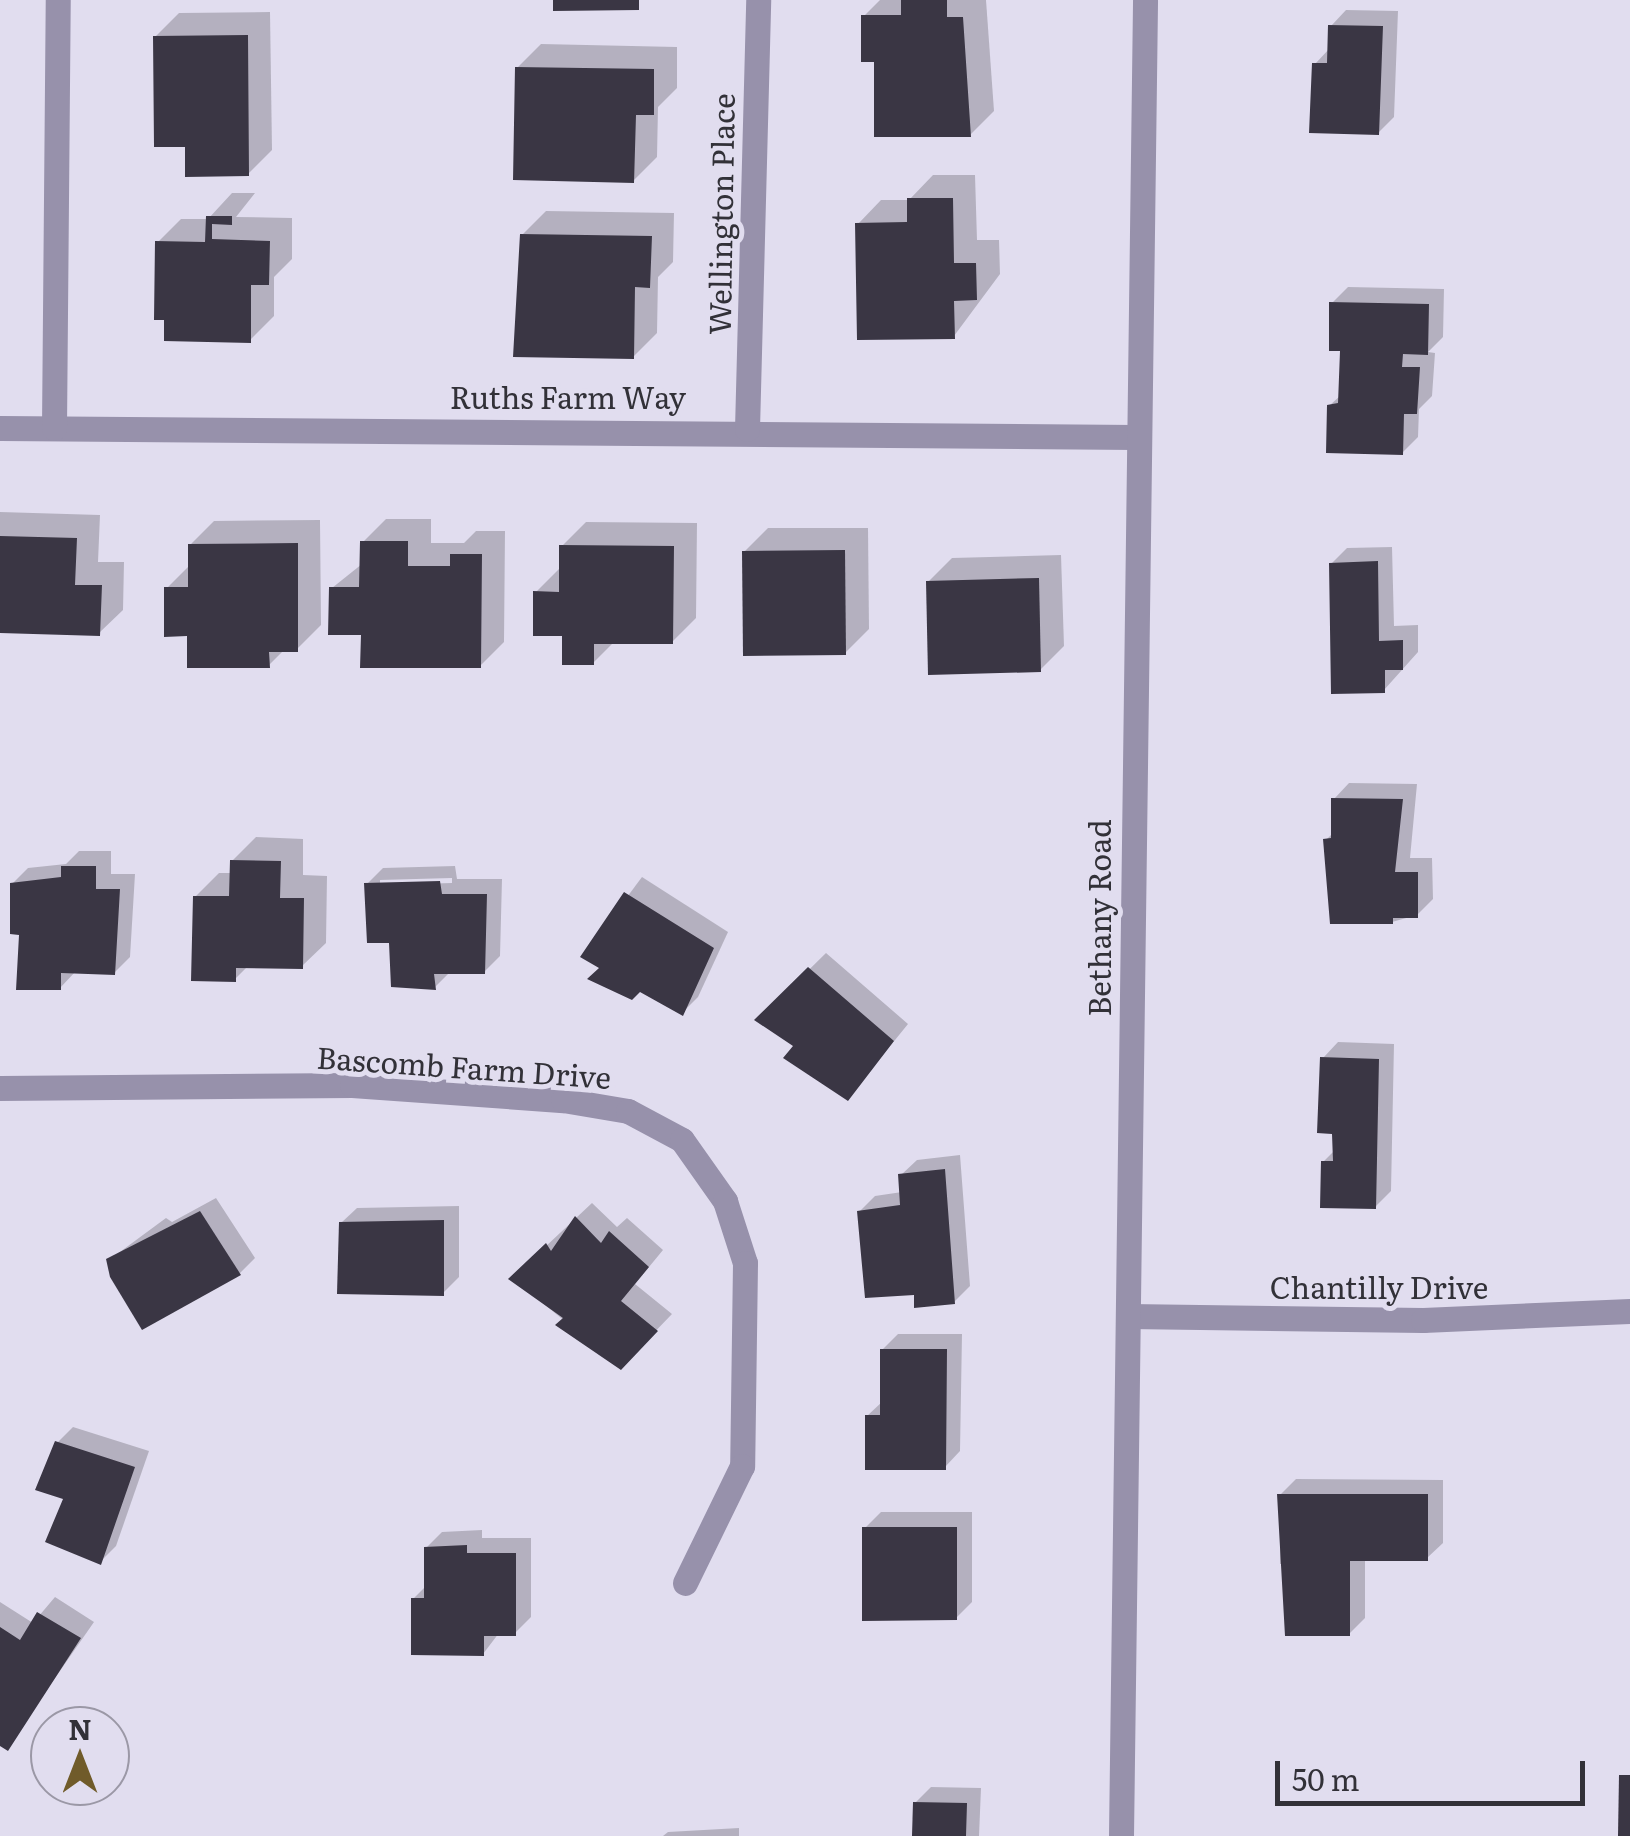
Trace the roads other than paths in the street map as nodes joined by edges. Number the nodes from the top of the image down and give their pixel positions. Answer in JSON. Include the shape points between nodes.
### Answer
{"nodes":[{"id":1,"x":58,"y":0,"type":"edge"},
{"id":2,"x":758,"y":0,"type":"edge"},
{"id":3,"x":1145,"y":0,"type":"edge"},
{"id":4,"x":0,"y":428,"type":"edge"},
{"id":5,"x":54,"y":428,"type":"junction"},
{"id":6,"x":747,"y":429,"type":"junction"},
{"id":7,"x":1135,"y":437,"type":"junction"},
{"id":8,"x":0,"y":1088,"type":"edge"},
{"id":9,"x":1630,"y":1312,"type":"edge"},
{"id":10,"x":1128,"y":1316,"type":"junction"},
{"id":11,"x":685,"y":1584,"type":"dead end"},
{"id":12,"x":1121,"y":1836,"type":"edge"}],
"edges":[{"from":1,"to":5,"type":"street"},
{"from":2,"to":6,"type":"street","name":"Wellington Place"},
{"from":3,"to":7,"type":"street","name":"Bethany Road"},
{"from":4,"to":5,"type":"street","name":"Ruths Farm Way"},
{"from":5,"to":6,"type":"street","name":"Ruths Farm Way"},
{"from":6,"to":7,"type":"street","name":"Ruths Farm Way"},
{"from":7,"to":10,"type":"street","name":"Bethany Road"},
{"from":8,"to":11,"type":"street","name":"Bascomb Farm Drive","via":[[352,1086],[544,1099],[628,1112],[682,1140],[724,1201],[745,1263],[742,1466]]},
{"from":9,"to":10,"type":"street","name":"Chantilly Drive","via":[[1423,1320]]},
{"from":10,"to":12,"type":"street","name":"Bethany Road"}]}
